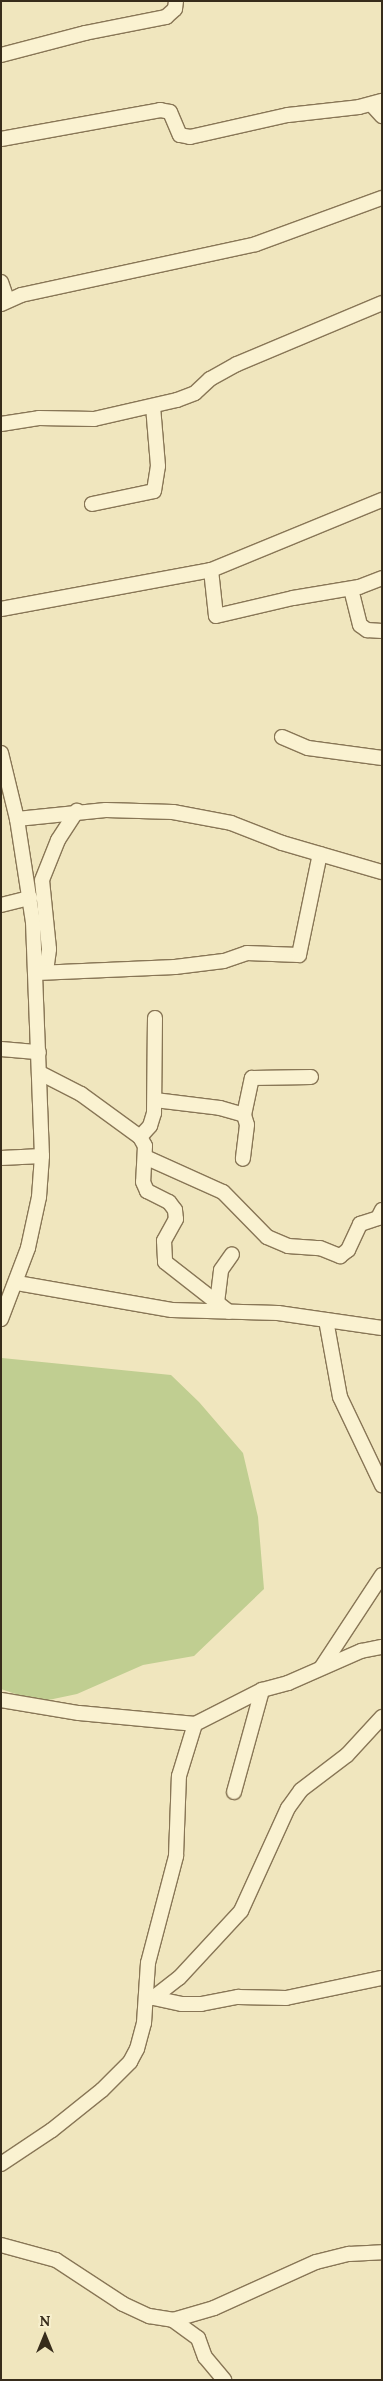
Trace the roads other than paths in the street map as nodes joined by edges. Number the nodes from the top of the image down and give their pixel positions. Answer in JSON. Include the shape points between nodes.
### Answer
{"nodes":[{"id":1,"x":176,"y":1,"type":"edge"},
{"id":2,"x":1,"y":55,"type":"edge"},
{"id":3,"x":377,"y":103,"type":"edge"},
{"id":4,"x":382,"y":116,"type":"edge"},
{"id":5,"x":1,"y":139,"type":"edge"},
{"id":6,"x":382,"y":198,"type":"edge"},
{"id":7,"x":1,"y":282,"type":"edge"},
{"id":8,"x":4,"y":301,"type":"edge"},
{"id":9,"x":382,"y":302,"type":"edge"},
{"id":10,"x":153,"y":407,"type":"junction"},
{"id":11,"x":1,"y":424,"type":"edge"},
{"id":12,"x":382,"y":500,"type":"edge"},
{"id":13,"x":92,"y":504,"type":"dead end"},
{"id":14,"x":211,"y":570,"type":"junction"},
{"id":15,"x":382,"y":578,"type":"edge"},
{"id":16,"x":351,"y":589,"type":"junction"},
{"id":17,"x":1,"y":609,"type":"edge"},
{"id":18,"x":382,"y":631,"type":"edge"},
{"id":19,"x":282,"y":737,"type":"dead end"},
{"id":20,"x":1,"y":753,"type":"edge"},
{"id":21,"x":382,"y":758,"type":"edge"},
{"id":22,"x":7,"y":794,"type":"edge"},
{"id":23,"x":76,"y":811,"type":"junction"},
{"id":24,"x":17,"y":819,"type":"junction"},
{"id":25,"x":320,"y":854,"type":"junction"},
{"id":26,"x":382,"y":872,"type":"edge"},
{"id":27,"x":30,"y":898,"type":"junction"},
{"id":28,"x":1,"y":905,"type":"edge"},
{"id":29,"x":42,"y":972,"type":"junction"},
{"id":30,"x":155,"y":1018,"type":"dead end"},
{"id":31,"x":1,"y":1049,"type":"edge"},
{"id":32,"x":39,"y":1052,"type":"junction"},
{"id":33,"x":40,"y":1073,"type":"junction"},
{"id":34,"x":311,"y":1077,"type":"dead end"},
{"id":35,"x":155,"y":1100,"type":"junction"},
{"id":36,"x":244,"y":1116,"type":"junction"},
{"id":37,"x":140,"y":1137,"type":"junction"},
{"id":38,"x":42,"y":1156,"type":"junction"},
{"id":39,"x":145,"y":1157,"type":"junction"},
{"id":40,"x":1,"y":1158,"type":"edge"},
{"id":41,"x":243,"y":1159,"type":"dead end"},
{"id":42,"x":382,"y":1210,"type":"edge"},
{"id":43,"x":232,"y":1254,"type":"dead end"},
{"id":44,"x":17,"y":1283,"type":"junction"},
{"id":45,"x":6,"y":1298,"type":"edge"},
{"id":46,"x":217,"y":1303,"type":"junction"},
{"id":47,"x":229,"y":1312,"type":"junction"},
{"id":48,"x":1,"y":1319,"type":"edge"},
{"id":49,"x":326,"y":1320,"type":"junction"},
{"id":50,"x":382,"y":1328,"type":"edge"},
{"id":51,"x":382,"y":1485,"type":"edge"},
{"id":52,"x":382,"y":1575,"type":"edge"},
{"id":53,"x":382,"y":1647,"type":"edge"},
{"id":54,"x":321,"y":1668,"type":"junction"},
{"id":55,"x":262,"y":1690,"type":"junction"},
{"id":56,"x":1,"y":1700,"type":"edge"},
{"id":57,"x":382,"y":1717,"type":"edge"},
{"id":58,"x":195,"y":1724,"type":"junction"},
{"id":59,"x":234,"y":1792,"type":"dead end"},
{"id":60,"x":382,"y":1978,"type":"edge"},
{"id":61,"x":149,"y":1997,"type":"junction"},
{"id":62,"x":1,"y":2164,"type":"edge"},
{"id":63,"x":1,"y":2245,"type":"edge"},
{"id":64,"x":382,"y":2252,"type":"edge"},
{"id":65,"x":173,"y":2320,"type":"junction"},
{"id":66,"x":224,"y":2380,"type":"edge"}],
"edges":[{"from":1,"to":2,"type":"street","via":[[175,9],[166,17],[85,33]]},
{"from":3,"to":4,"type":"street"},
{"from":3,"to":5,"type":"street","via":[[288,115],[190,138],[180,135],[170,112],[160,110]]},
{"from":6,"to":8,"type":"street","via":[[256,244]]},
{"from":7,"to":8,"type":"street"},
{"from":9,"to":10,"type":"street","via":[[237,364],[195,393]]},
{"from":10,"to":11,"type":"street","via":[[94,419],[39,418]]},
{"from":10,"to":13,"type":"street","via":[[158,466],[154,492]]},
{"from":12,"to":14,"type":"street"},
{"from":14,"to":16,"type":"street","via":[[216,616],[293,598]]},
{"from":14,"to":17,"type":"street"},
{"from":15,"to":16,"type":"street"},
{"from":16,"to":18,"type":"street","via":[[360,625],[367,630]]},
{"from":19,"to":21,"type":"street","via":[[308,748]]},
{"from":20,"to":22,"type":"street"},
{"from":22,"to":24,"type":"street"},
{"from":23,"to":24,"type":"street"},
{"from":23,"to":25,"type":"street","via":[[140,810],[205,818],[231,823]]},
{"from":23,"to":29,"type":"street","via":[[58,840],[42,880],[49,949]]},
{"from":24,"to":27,"type":"street"},
{"from":25,"to":26,"type":"street"},
{"from":25,"to":29,"type":"street","via":[[299,956],[247,953],[224,961],[166,968],[121,972]]},
{"from":27,"to":28,"type":"street"},
{"from":27,"to":29,"type":"street"},
{"from":29,"to":32,"type":"street"},
{"from":30,"to":35,"type":"street"},
{"from":31,"to":32,"type":"street"},
{"from":32,"to":33,"type":"street"},
{"from":33,"to":37,"type":"street","via":[[81,1094]]},
{"from":33,"to":38,"type":"street"},
{"from":34,"to":36,"type":"street","via":[[252,1078]]},
{"from":35,"to":36,"type":"street","via":[[220,1108]]},
{"from":35,"to":37,"type":"street","via":[[150,1126]]},
{"from":36,"to":41,"type":"street","via":[[247,1131]]},
{"from":37,"to":39,"type":"street","via":[[145,1146]]},
{"from":38,"to":40,"type":"street"},
{"from":38,"to":44,"type":"street","via":[[36,1216]]},
{"from":39,"to":42,"type":"street","via":[[223,1192],[267,1237],[288,1246],[320,1248],[340,1256],[348,1250],[360,1224],[378,1218]]},
{"from":39,"to":46,"type":"street","via":[[143,1182],[147,1191],[169,1202],[175,1210],[176,1219],[164,1241],[165,1262]]},
{"from":43,"to":46,"type":"street","via":[[221,1270]]},
{"from":44,"to":45,"type":"street"},
{"from":44,"to":47,"type":"street","via":[[172,1310]]},
{"from":45,"to":48,"type":"street"},
{"from":46,"to":47,"type":"street"},
{"from":47,"to":49,"type":"street","via":[[278,1313]]},
{"from":49,"to":50,"type":"street"},
{"from":49,"to":51,"type":"street","via":[[340,1397]]},
{"from":52,"to":54,"type":"street"},
{"from":53,"to":54,"type":"street"},
{"from":54,"to":55,"type":"street"},
{"from":55,"to":58,"type":"street"},
{"from":55,"to":59,"type":"street"},
{"from":56,"to":58,"type":"street","via":[[79,1713]]},
{"from":57,"to":61,"type":"street","via":[[347,1755],[301,1790],[288,1808],[241,1911],[179,1978]]},
{"from":58,"to":61,"type":"street","via":[[179,1776],[176,1856],[152,1944]]},
{"from":60,"to":61,"type":"street","via":[[271,1999],[238,1997],[182,2004]]},
{"from":61,"to":62,"type":"street","via":[[141,2037],[130,2062],[52,2130]]},
{"from":63,"to":65,"type":"street","via":[[56,2260],[130,2308],[149,2316]]},
{"from":64,"to":65,"type":"street","via":[[349,2254],[316,2262],[214,2308]]},
{"from":65,"to":66,"type":"street","via":[[198,2338],[205,2357]]}]}
